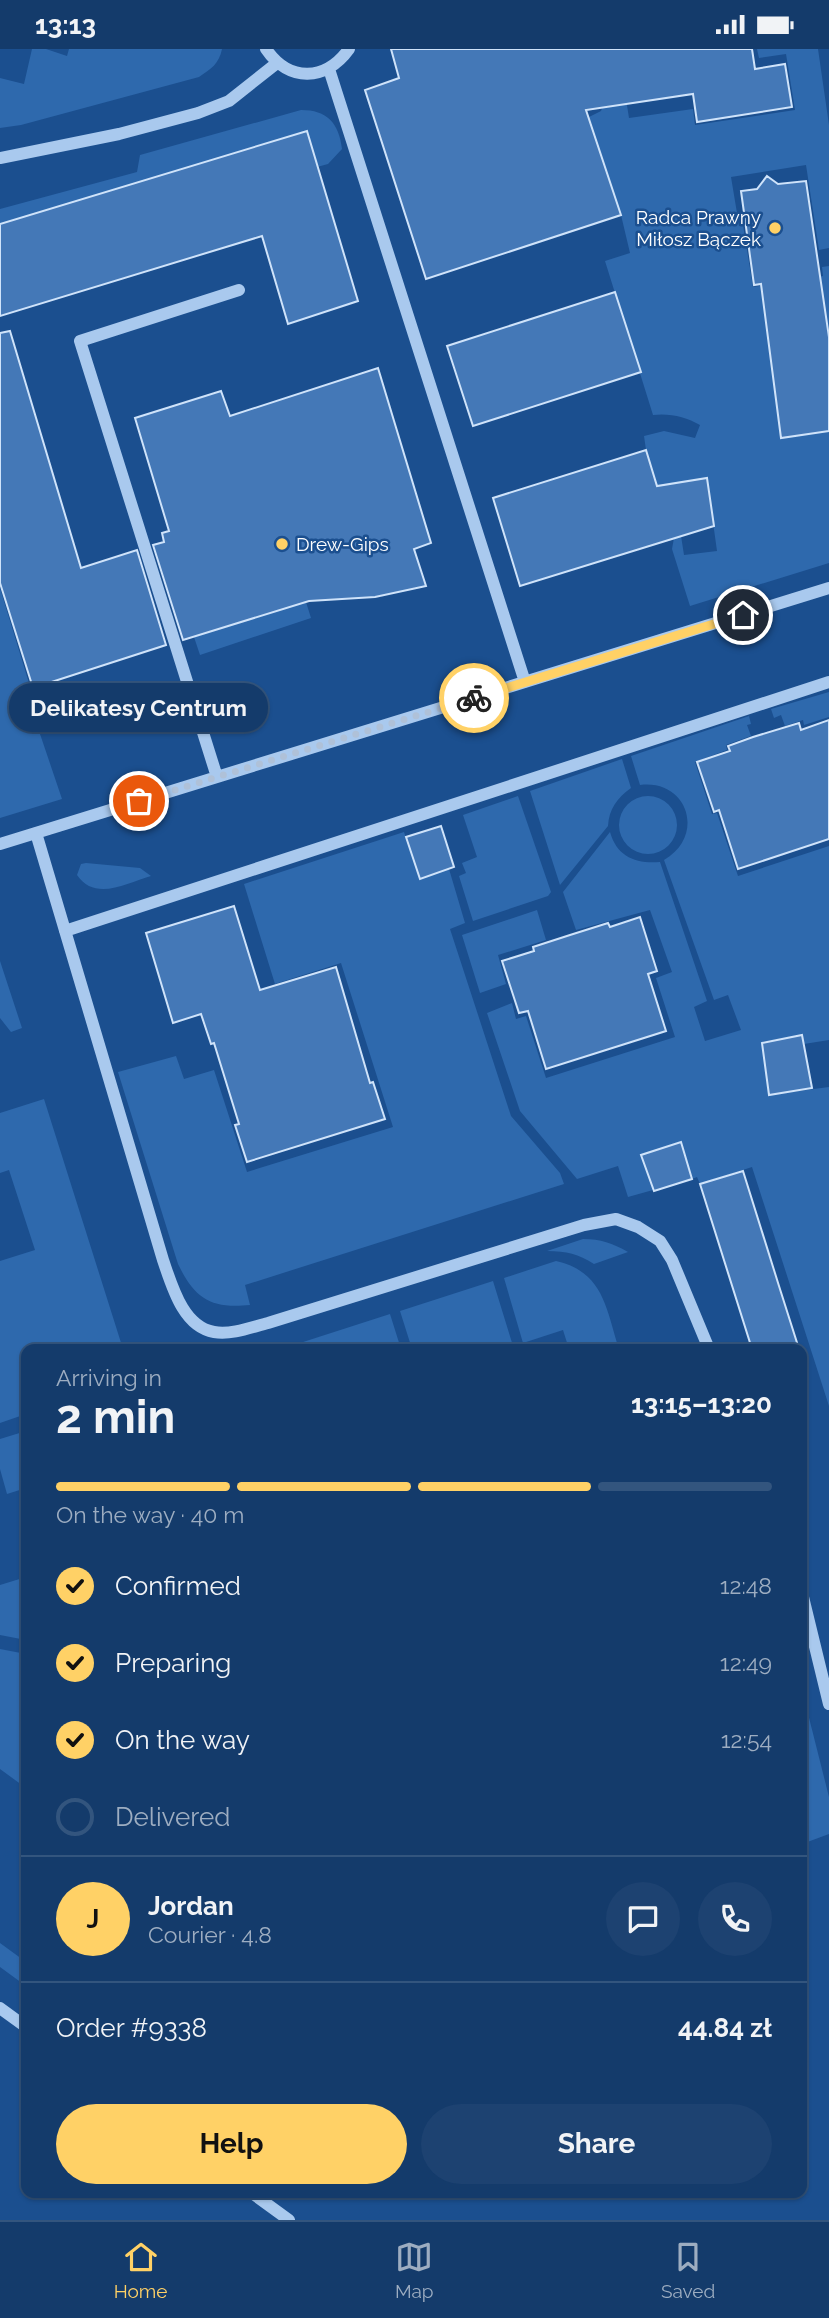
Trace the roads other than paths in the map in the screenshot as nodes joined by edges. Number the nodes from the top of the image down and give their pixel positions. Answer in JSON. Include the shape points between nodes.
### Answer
{"nodes":[{"id":1,"x":266,"y":49,"type":"edge"},
{"id":2,"x":349,"y":49,"type":"edge"},
{"id":3,"x":277,"y":63,"type":"junction"},
{"id":4,"x":329,"y":69,"type":"junction"},
{"id":5,"x":0,"y":158,"type":"edge"},
{"id":6,"x":239,"y":290,"type":"dead end"},
{"id":7,"x":829,"y":588,"type":"edge"},
{"id":8,"x":525,"y":682,"type":"junction"},
{"id":9,"x":829,"y":682,"type":"edge"},
{"id":10,"x":216,"y":778,"type":"junction"},
{"id":11,"x":36,"y":833,"type":"junction"},
{"id":12,"x":0,"y":844,"type":"edge"},
{"id":13,"x":65,"y":931,"type":"junction"},
{"id":14,"x":707,"y":1344,"type":"edge"},
{"id":15,"x":807,"y":1614,"type":"edge"},
{"id":16,"x":829,"y":1704,"type":"edge"},
{"id":17,"x":0,"y":2008,"type":"edge"},
{"id":18,"x":21,"y":2023,"type":"edge"},
{"id":19,"x":259,"y":2198,"type":"edge"},
{"id":20,"x":289,"y":2220,"type":"edge"}],
"edges":[{"from":1,"to":3,"type":"street"},
{"from":2,"to":4,"type":"street"},
{"from":3,"to":4,"type":"street","via":[[302,74]]},
{"from":3,"to":5,"type":"street","via":[[229,101],[198,114]]},
{"from":4,"to":8,"type":"street"},
{"from":6,"to":10,"type":"street","via":[[80,341]]},
{"from":7,"to":8,"type":"street"},
{"from":8,"to":10,"type":"street"},
{"from":9,"to":13,"type":"street"},
{"from":10,"to":11,"type":"street"},
{"from":11,"to":12,"type":"street"},
{"from":11,"to":13,"type":"street"},
{"from":13,"to":14,"type":"street","via":[[163,1260],[175,1295],[198,1325],[214,1332],[231,1332],[268,1323],[616,1219],[660,1241]]},
{"from":15,"to":16,"type":"street"},
{"from":17,"to":18,"type":"street"},
{"from":19,"to":20,"type":"street"}]}
